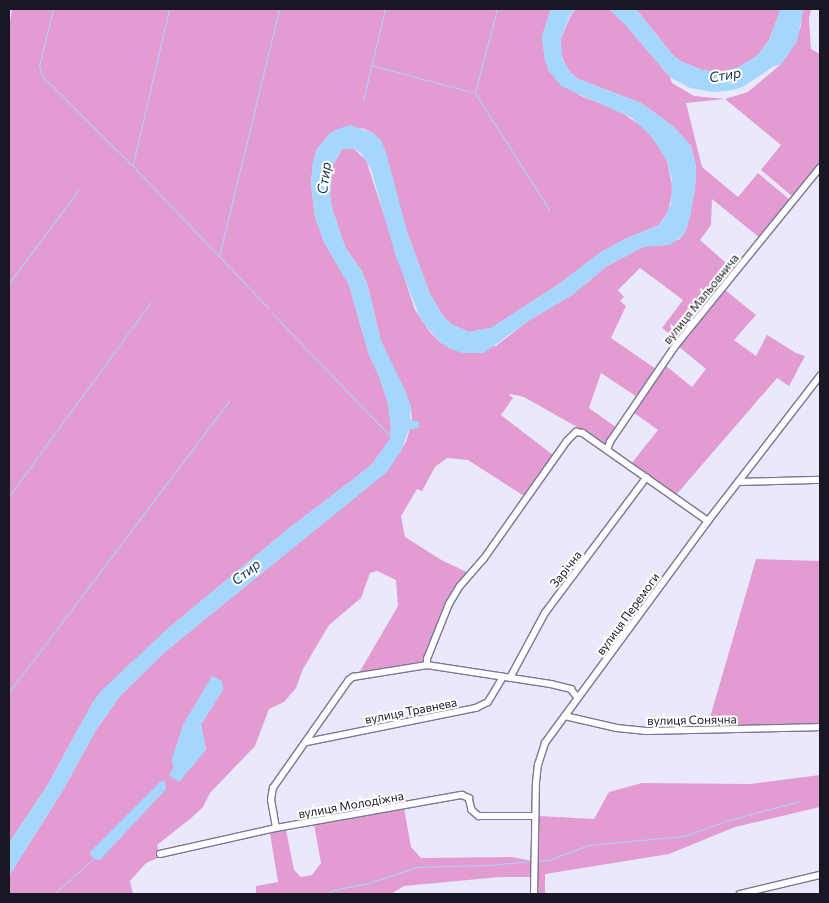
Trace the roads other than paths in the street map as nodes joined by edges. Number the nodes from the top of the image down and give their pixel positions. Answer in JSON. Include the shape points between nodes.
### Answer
{"nodes":[{"id":1,"x":820,"y":168,"type":"edge"},
{"id":2,"x":820,"y":376,"type":"edge"},
{"id":3,"x":607,"y":450,"type":"junction"},
{"id":4,"x":646,"y":478,"type":"junction"},
{"id":5,"x":820,"y":480,"type":"edge"},
{"id":6,"x":741,"y":482,"type":"junction"},
{"id":7,"x":708,"y":521,"type":"junction"},
{"id":8,"x":427,"y":665,"type":"junction"},
{"id":9,"x":506,"y":677,"type":"junction"},
{"id":10,"x":578,"y":698,"type":"junction"},
{"id":11,"x":565,"y":716,"type":"junction"},
{"id":12,"x":820,"y":727,"type":"edge"},
{"id":13,"x":307,"y":742,"type":"junction"},
{"id":14,"x":535,"y":816,"type":"junction"},
{"id":15,"x":276,"y":828,"type":"junction"},
{"id":16,"x":160,"y":854,"type":"dead end"},
{"id":17,"x":820,"y":875,"type":"edge"},
{"id":18,"x":534,"y":894,"type":"edge"},
{"id":19,"x":740,"y":894,"type":"edge"}],
"edges":[{"from":1,"to":3,"type":"street","name":"вулиця Мальовнича","via":[[676,345]]},
{"from":2,"to":6,"type":"street","name":"вулиця Перемоги"},
{"from":3,"to":4,"type":"street"},
{"from":3,"to":8,"type":"street","via":[[583,433],[573,434],[460,586],[449,604],[426,660]]},
{"from":4,"to":7,"type":"street"},
{"from":4,"to":9,"type":"street","name":"Зарічна","via":[[545,613]]},
{"from":5,"to":6,"type":"street"},
{"from":6,"to":7,"type":"street","name":"вулиця Перемоги"},
{"from":7,"to":10,"type":"street","name":"вулиця Перемоги"},
{"from":8,"to":9,"type":"street"},
{"from":8,"to":13,"type":"street","via":[[353,677]]},
{"from":9,"to":10,"type":"street","via":[[571,689]]},
{"from":9,"to":13,"type":"street","name":"вулиця Травнева","via":[[493,696],[476,708]]},
{"from":10,"to":11,"type":"street","name":"вулиця Перемоги"},
{"from":11,"to":12,"type":"street","name":"вулиця Сонячна","via":[[646,731]]},
{"from":11,"to":14,"type":"street","name":"вулиця Перемоги","via":[[541,752]]},
{"from":13,"to":15,"type":"street","via":[[273,788],[271,800]]},
{"from":14,"to":15,"type":"street","name":"вулиця Молодіжна","via":[[479,816],[472,810],[469,798],[462,795]]},
{"from":14,"to":18,"type":"street","name":"вулиця Перемоги"},
{"from":15,"to":16,"type":"street","name":"вулиця Молодіжна"},
{"from":17,"to":19,"type":"street"}]}
